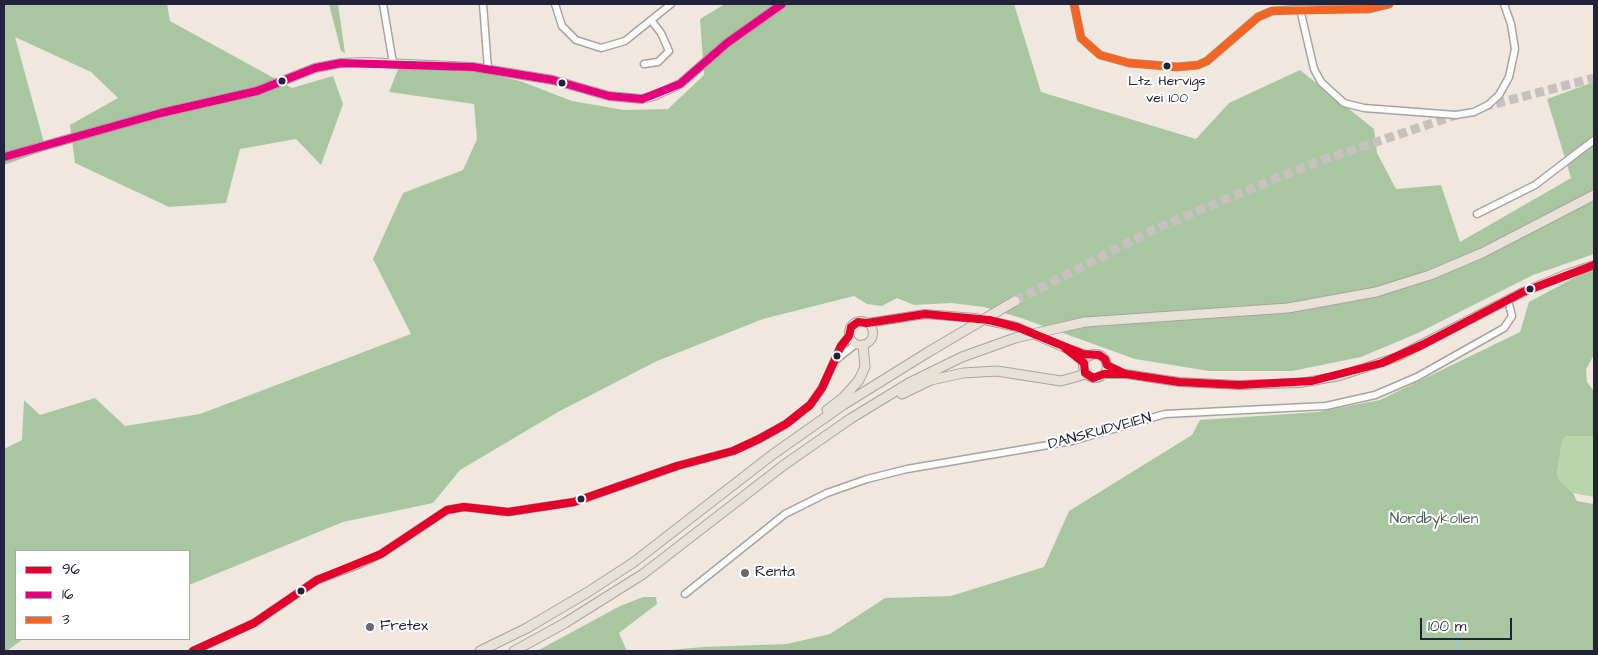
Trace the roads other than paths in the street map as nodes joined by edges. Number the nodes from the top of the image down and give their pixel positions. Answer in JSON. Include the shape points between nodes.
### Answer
{"nodes":[{"id":1,"x":383,"y":4,"type":"edge"},
{"id":2,"x":483,"y":4,"type":"edge"},
{"id":3,"x":555,"y":4,"type":"edge"},
{"id":4,"x":671,"y":4,"type":"edge"},
{"id":5,"x":782,"y":4,"type":"edge"},
{"id":6,"x":1074,"y":4,"type":"edge"},
{"id":7,"x":1389,"y":4,"type":"edge"},
{"id":8,"x":1504,"y":4,"type":"edge"},
{"id":9,"x":1300,"y":9,"type":"junction"},
{"id":10,"x":651,"y":20,"type":"junction"},
{"id":11,"x":393,"y":63,"type":"junction"},
{"id":12,"x":644,"y":64,"type":"dead end"},
{"id":13,"x":488,"y":69,"type":"junction"},
{"id":14,"x":1594,"y":140,"type":"edge"},
{"id":15,"x":4,"y":157,"type":"edge"},
{"id":16,"x":1594,"y":195,"type":"edge"},
{"id":17,"x":1477,"y":214,"type":"dead end"},
{"id":18,"x":1594,"y":265,"type":"edge"},
{"id":19,"x":1508,"y":300,"type":"junction"},
{"id":20,"x":1014,"y":301,"type":"tunnel mouth"},
{"id":21,"x":889,"y":320,"type":"junction"},
{"id":22,"x":866,"y":322,"type":"junction"},
{"id":23,"x":873,"y":333,"type":"junction"},
{"id":24,"x":849,"y":336,"type":"junction"},
{"id":25,"x":860,"y":345,"type":"junction"},
{"id":26,"x":1065,"y":348,"type":"junction"},
{"id":27,"x":1090,"y":356,"type":"junction"},
{"id":28,"x":836,"y":360,"type":"junction"},
{"id":29,"x":1084,"y":363,"type":"junction"},
{"id":30,"x":1107,"y":365,"type":"junction"},
{"id":31,"x":1086,"y":374,"type":"junction"},
{"id":32,"x":1104,"y":374,"type":"junction"},
{"id":33,"x":1126,"y":374,"type":"junction"},
{"id":34,"x":850,"y":419,"type":"junction"},
{"id":35,"x":772,"y":455,"type":"junction"},
{"id":36,"x":685,"y":594,"type":"dead end"},
{"id":37,"x":194,"y":651,"type":"edge"},
{"id":38,"x":480,"y":651,"type":"edge"},
{"id":39,"x":514,"y":651,"type":"edge"}],
"edges":[{"from":1,"to":11,"type":"street"},
{"from":2,"to":13,"type":"street"},
{"from":3,"to":10,"type":"street","via":[[568,32],[582,43],[597,47],[625,42]]},
{"from":4,"to":10,"type":"street"},
{"from":5,"to":13,"type":"main road","via":[[726,43],[680,84],[642,99],[609,96],[553,80]]},
{"from":6,"to":9,"type":"street","via":[[1081,38],[1100,55],[1129,63],[1176,67],[1190,67],[1208,61],[1258,17],[1272,11]]},
{"from":7,"to":9,"type":"street","via":[[1368,9]]},
{"from":8,"to":9,"type":"street","via":[[1515,49],[1509,77],[1499,95],[1482,109],[1446,115],[1364,108],[1344,103],[1332,95],[1314,69]]},
{"from":10,"to":12,"type":"street","via":[[669,51],[658,62]]},
{"from":11,"to":13,"type":"main road"},
{"from":11,"to":15,"type":"main road","via":[[328,65],[256,91],[161,113]]},
{"from":14,"to":17,"type":"street","via":[[1535,185]]},
{"from":16,"to":34,"type":"highway","bridge":true,"via":[[1461,263],[1376,292],[1288,308],[1085,322],[1015,338],[962,357],[909,383]]},
{"from":18,"to":19,"type":"main road"},
{"from":19,"to":33,"type":"main road","via":[[1397,357],[1325,379],[1272,385],[1209,384]]},
{"from":19,"to":36,"type":"street","name":"DANSRUDVEIEN","via":[[1512,316],[1504,328],[1418,377],[1375,395],[1326,406],[1165,414],[1072,442],[907,469],[866,479],[827,493],[785,514]]},
{"from":20,"to":35,"type":"highway","bridge":true,"via":[[844,405]]},
{"from":21,"to":22,"type":"main road"},
{"from":21,"to":23,"type":"main road"},
{"from":21,"to":26,"type":"main road","via":[[925,314],[976,318],[1017,327]]},
{"from":22,"to":23,"type":"main road"},
{"from":22,"to":24,"type":"main road","via":[[854,324]]},
{"from":23,"to":25,"type":"main road","via":[[871,341]]},
{"from":24,"to":25,"type":"main road"},
{"from":24,"to":28,"type":"street"},
{"from":25,"to":28,"type":"street"},
{"from":25,"to":35,"type":"highway","via":[[864,367],[855,386]]},
{"from":26,"to":27,"type":"main road"},
{"from":26,"to":29,"type":"main road"},
{"from":27,"to":29,"type":"main road"},
{"from":27,"to":30,"type":"main road","via":[[1101,356]]},
{"from":28,"to":37,"type":"street","via":[[822,388],[803,412],[745,446],[574,502],[508,512],[464,507],[447,510],[381,554],[318,580],[254,623]]},
{"from":29,"to":31,"type":"main road"},
{"from":30,"to":32,"type":"main road"},
{"from":30,"to":33,"type":"main road"},
{"from":31,"to":32,"type":"main road","via":[[1095,378]]},
{"from":31,"to":34,"type":"highway","via":[[1061,381],[997,371],[963,372],[917,386]]},
{"from":32,"to":33,"type":"main road"},
{"from":34,"to":39,"type":"highway","via":[[784,465],[643,574]]},
{"from":35,"to":38,"type":"highway","via":[[634,562],[556,612]]}]}
